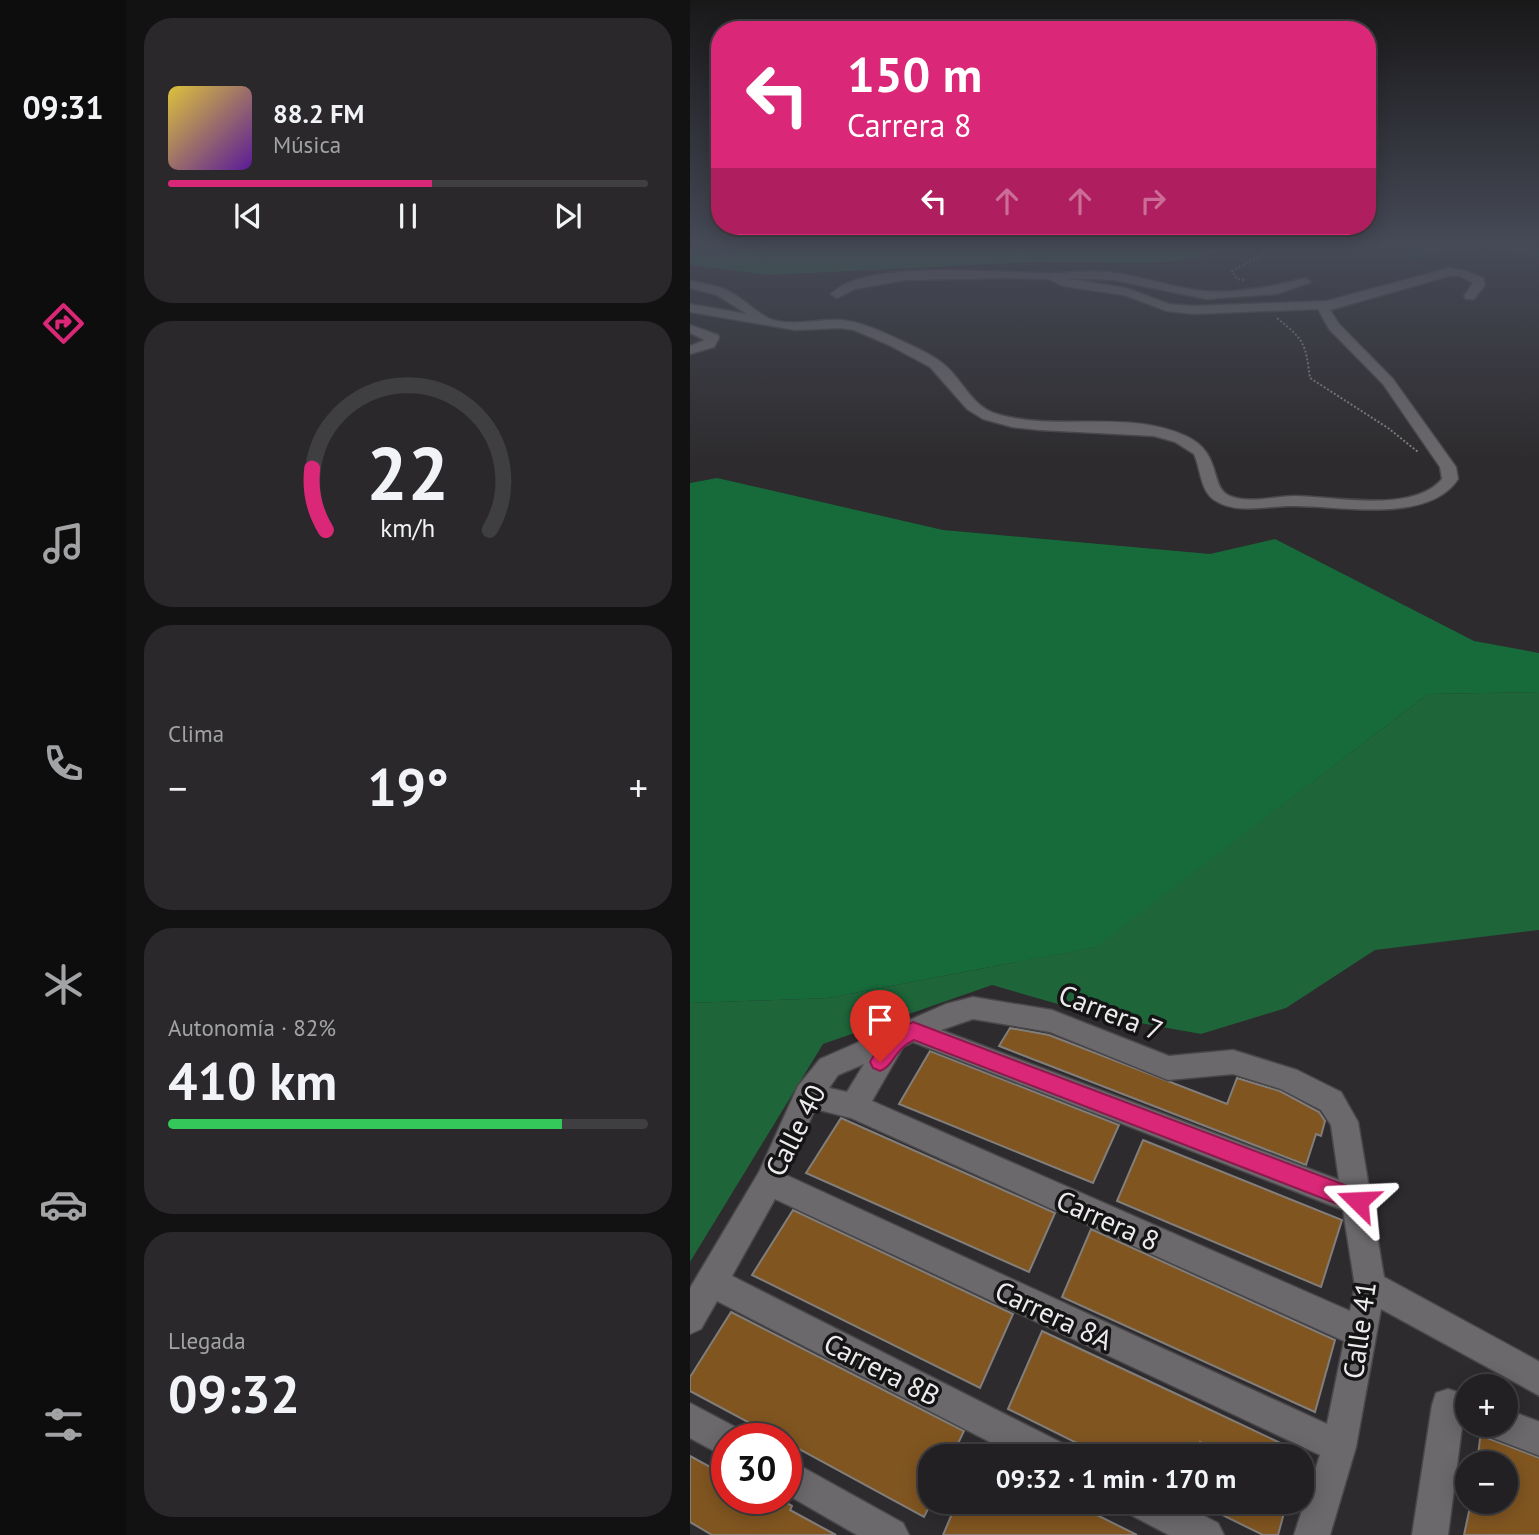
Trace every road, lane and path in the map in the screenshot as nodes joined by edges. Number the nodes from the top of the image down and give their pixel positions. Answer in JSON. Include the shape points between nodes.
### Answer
{"nodes":[{"id":1,"x":746,"y":319,"type":"edge"},
{"id":2,"x":762,"y":319,"type":"edge"},
{"id":3,"x":1279,"y":319,"type":"edge"},
{"id":4,"x":1330,"y":319,"type":"edge"},
{"id":5,"x":769,"y":323,"type":"junction"},
{"id":6,"x":690,"y":329,"type":"edge"},
{"id":7,"x":690,"y":351,"type":"edge"},
{"id":8,"x":1444,"y":462,"type":"junction"},
{"id":9,"x":1003,"y":1012,"type":"joint"},
{"id":10,"x":903,"y":1036,"type":"junction"},
{"id":11,"x":808,"y":1095,"type":"junction"},
{"id":12,"x":854,"y":1106,"type":"junction"},
{"id":13,"x":1344,"y":1122,"type":"joint"},
{"id":14,"x":769,"y":1182,"type":"junction"},
{"id":15,"x":1358,"y":1201,"type":"junction"},
{"id":16,"x":712,"y":1282,"type":"junction"},
{"id":17,"x":1370,"y":1286,"type":"junction"},
{"id":18,"x":690,"y":1318,"type":"edge"},
{"id":19,"x":1362,"y":1333,"type":"junction"},
{"id":20,"x":1539,"y":1380,"type":"edge"},
{"id":21,"x":1455,"y":1408,"type":"edge"},
{"id":22,"x":690,"y":1420,"type":"edge"},
{"id":23,"x":1518,"y":1431,"type":"edge"},
{"id":24,"x":711,"y":1432,"type":"edge"},
{"id":25,"x":1539,"y":1439,"type":"edge"},
{"id":26,"x":1029,"y":1444,"type":"edge"},
{"id":27,"x":1339,"y":1447,"type":"junction"},
{"id":28,"x":802,"y":1484,"type":"edge"},
{"id":29,"x":1164,"y":1514,"type":"edge"},
{"id":30,"x":891,"y":1535,"type":"edge"},
{"id":31,"x":1206,"y":1535,"type":"edge"},
{"id":32,"x":1312,"y":1535,"type":"edge"},
{"id":33,"x":1430,"y":1535,"type":"edge"}],
"edges":[{"from":1,"to":5,"type":"street"},
{"from":2,"to":5,"type":"street"},
{"from":3,"to":8,"type":"path","via":[[1305,345],[1310,379],[1425,456]]},
{"from":4,"to":8,"type":"street","via":[[1388,382]]},
{"from":5,"to":8,"type":"street","via":[[840,324],[873,333],[940,368],[973,409],[998,419],[1040,426],[1140,430],[1184,441],[1203,455],[1214,494],[1231,502],[1311,502],[1356,508],[1399,505],[1445,487],[1451,475]]},
{"from":6,"to":7,"type":"street","via":[[713,338]]},
{"from":9,"to":10,"type":"street","name":"Calle 40","via":[[973,1008],[955,1012]]},
{"from":9,"to":13,"type":"street","name":"Carrera 7","via":[[1052,1021],[1168,1068],[1233,1062],[1288,1079],[1331,1101]]},
{"from":10,"to":11,"type":"street","name":"Calle 40","via":[[829,1067]]},
{"from":10,"to":12,"type":"street"},
{"from":10,"to":15,"type":"street"},
{"from":11,"to":12,"type":"street","name":"Carrera 8"},
{"from":11,"to":14,"type":"street","name":"Calle 40"},
{"from":12,"to":19,"type":"street","name":"Carrera 8"},
{"from":13,"to":15,"type":"street","name":"Calle 41"},
{"from":14,"to":16,"type":"street","name":"Calle 40"},
{"from":14,"to":27,"type":"street","name":"Carrera 8A"},
{"from":15,"to":17,"type":"street","name":"Calle 41"},
{"from":16,"to":18,"type":"street","name":"Calle 40"},
{"from":16,"to":26,"type":"street","name":"Carrera 8B"},
{"from":17,"to":19,"type":"street","name":"Calle 41"},
{"from":17,"to":20,"type":"street"},
{"from":19,"to":27,"type":"street","name":"Calle 41"},
{"from":21,"to":33,"type":"street","via":[[1448,1405]]},
{"from":22,"to":24,"type":"street"},
{"from":23,"to":25,"type":"street"},
{"from":27,"to":32,"type":"street","name":"Calle 41"},
{"from":28,"to":30,"type":"street"},
{"from":29,"to":31,"type":"street"}]}
